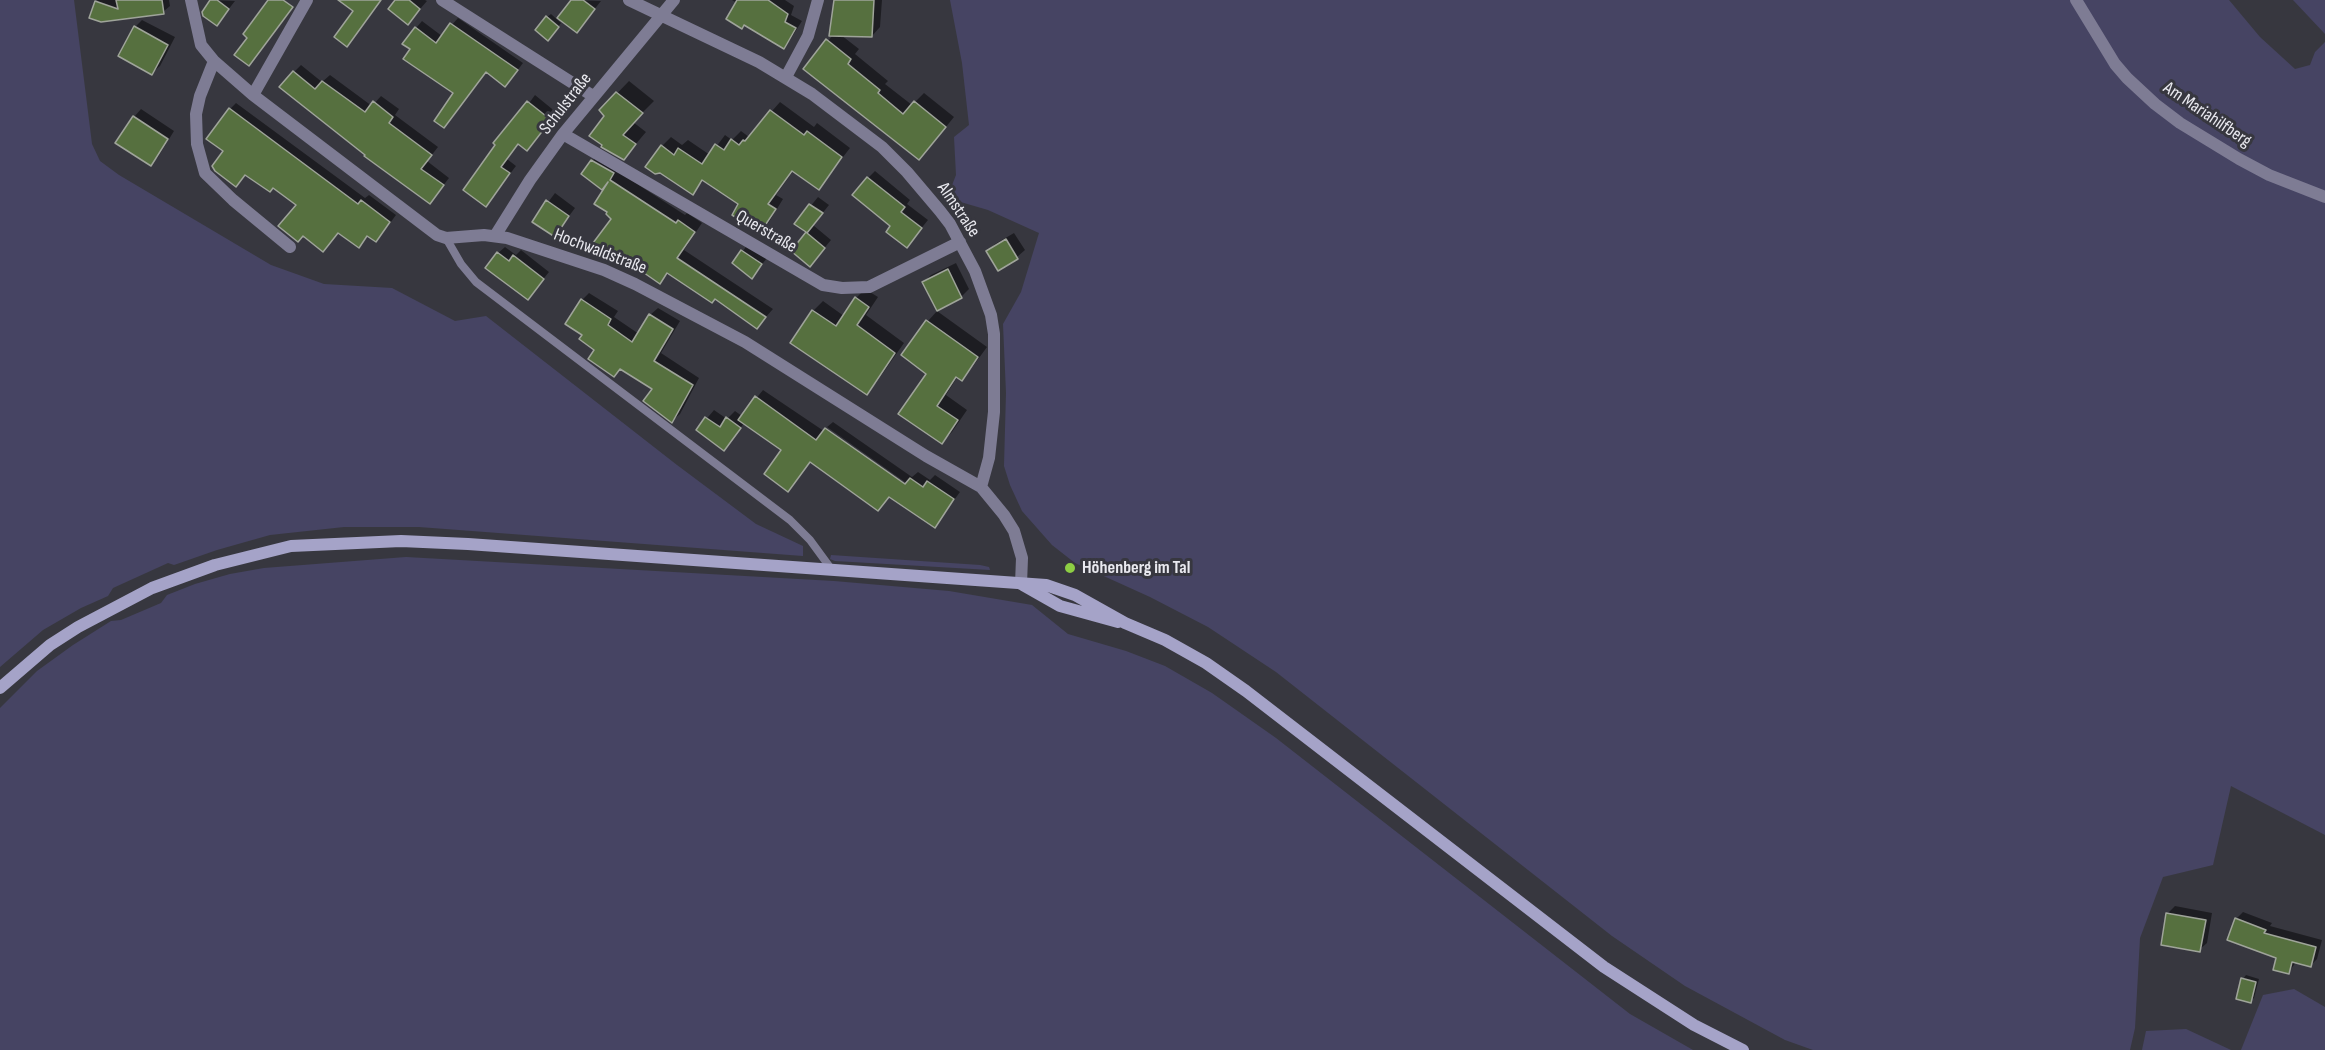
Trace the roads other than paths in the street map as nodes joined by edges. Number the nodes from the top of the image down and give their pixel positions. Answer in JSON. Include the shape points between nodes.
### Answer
{"nodes":[{"id":1,"x":191,"y":0,"type":"edge"},
{"id":2,"x":307,"y":0,"type":"edge"},
{"id":3,"x":442,"y":0,"type":"edge"},
{"id":4,"x":629,"y":0,"type":"edge"},
{"id":5,"x":674,"y":0,"type":"edge"},
{"id":6,"x":818,"y":0,"type":"edge"},
{"id":7,"x":2076,"y":0,"type":"edge"},
{"id":8,"x":661,"y":17,"type":"junction"},
{"id":9,"x":214,"y":61,"type":"junction"},
{"id":10,"x":786,"y":77,"type":"junction"},
{"id":11,"x":253,"y":95,"type":"junction"},
{"id":12,"x":594,"y":96,"type":"junction"},
{"id":13,"x":563,"y":134,"type":"junction"},
{"id":14,"x":2325,"y":197,"type":"edge"},
{"id":15,"x":495,"y":236,"type":"junction"},
{"id":16,"x":446,"y":238,"type":"junction"},
{"id":17,"x":960,"y":242,"type":"junction"},
{"id":18,"x":290,"y":247,"type":"dead end"},
{"id":19,"x":981,"y":487,"type":"junction"},
{"id":20,"x":832,"y":570,"type":"junction"},
{"id":21,"x":1021,"y":584,"type":"junction"},
{"id":22,"x":0,"y":688,"type":"edge"},
{"id":23,"x":1743,"y":1050,"type":"edge"}],
"edges":[{"from":1,"to":9,"type":"street","via":[[201,45]]},
{"from":2,"to":11,"type":"street"},
{"from":3,"to":12,"type":"street"},
{"from":4,"to":8,"type":"street","name":"Almstraße"},
{"from":5,"to":8,"type":"street","name":"Schulstraße"},
{"from":6,"to":10,"type":"street","via":[[808,36]]},
{"from":7,"to":14,"type":"street","name":"Am Mariahilfberg","via":[[2115,64],[2163,110],[2239,159]]},
{"from":8,"to":10,"type":"street","name":"Almstraße"},
{"from":8,"to":12,"type":"street","name":"Schulstraße"},
{"from":9,"to":11,"type":"street"},
{"from":9,"to":18,"type":"street","via":[[196,114],[205,173]]},
{"from":10,"to":17,"type":"street","name":"Almstraße","via":[[882,147],[931,199]]},
{"from":11,"to":16,"type":"street","via":[[428,229]]},
{"from":12,"to":13,"type":"street","name":"Schulstraße"},
{"from":13,"to":15,"type":"street","name":"Schulstraße"},
{"from":13,"to":17,"type":"street","name":"Querstraße","via":[[824,285],[869,287]]},
{"from":15,"to":16,"type":"street","name":"Hochwaldstraße"},
{"from":15,"to":19,"type":"street","name":"Hochwaldstraße","via":[[604,270],[687,310],[762,351]]},
{"from":16,"to":20,"type":"lane","via":[[476,282],[790,520]]},
{"from":17,"to":19,"type":"street","name":"Almstraße","via":[[985,296],[994,334],[992,438]]},
{"from":19,"to":21,"type":"street","via":[[1014,531],[1022,558]]},
{"from":20,"to":21,"type":"main road"},
{"from":20,"to":22,"type":"main road","via":[[412,542],[291,546],[214,565],[152,588],[50,645]]},
{"from":21,"to":23,"type":"main road","via":[[1063,590],[1220,672],[1604,966],[1694,1025]]}]}
